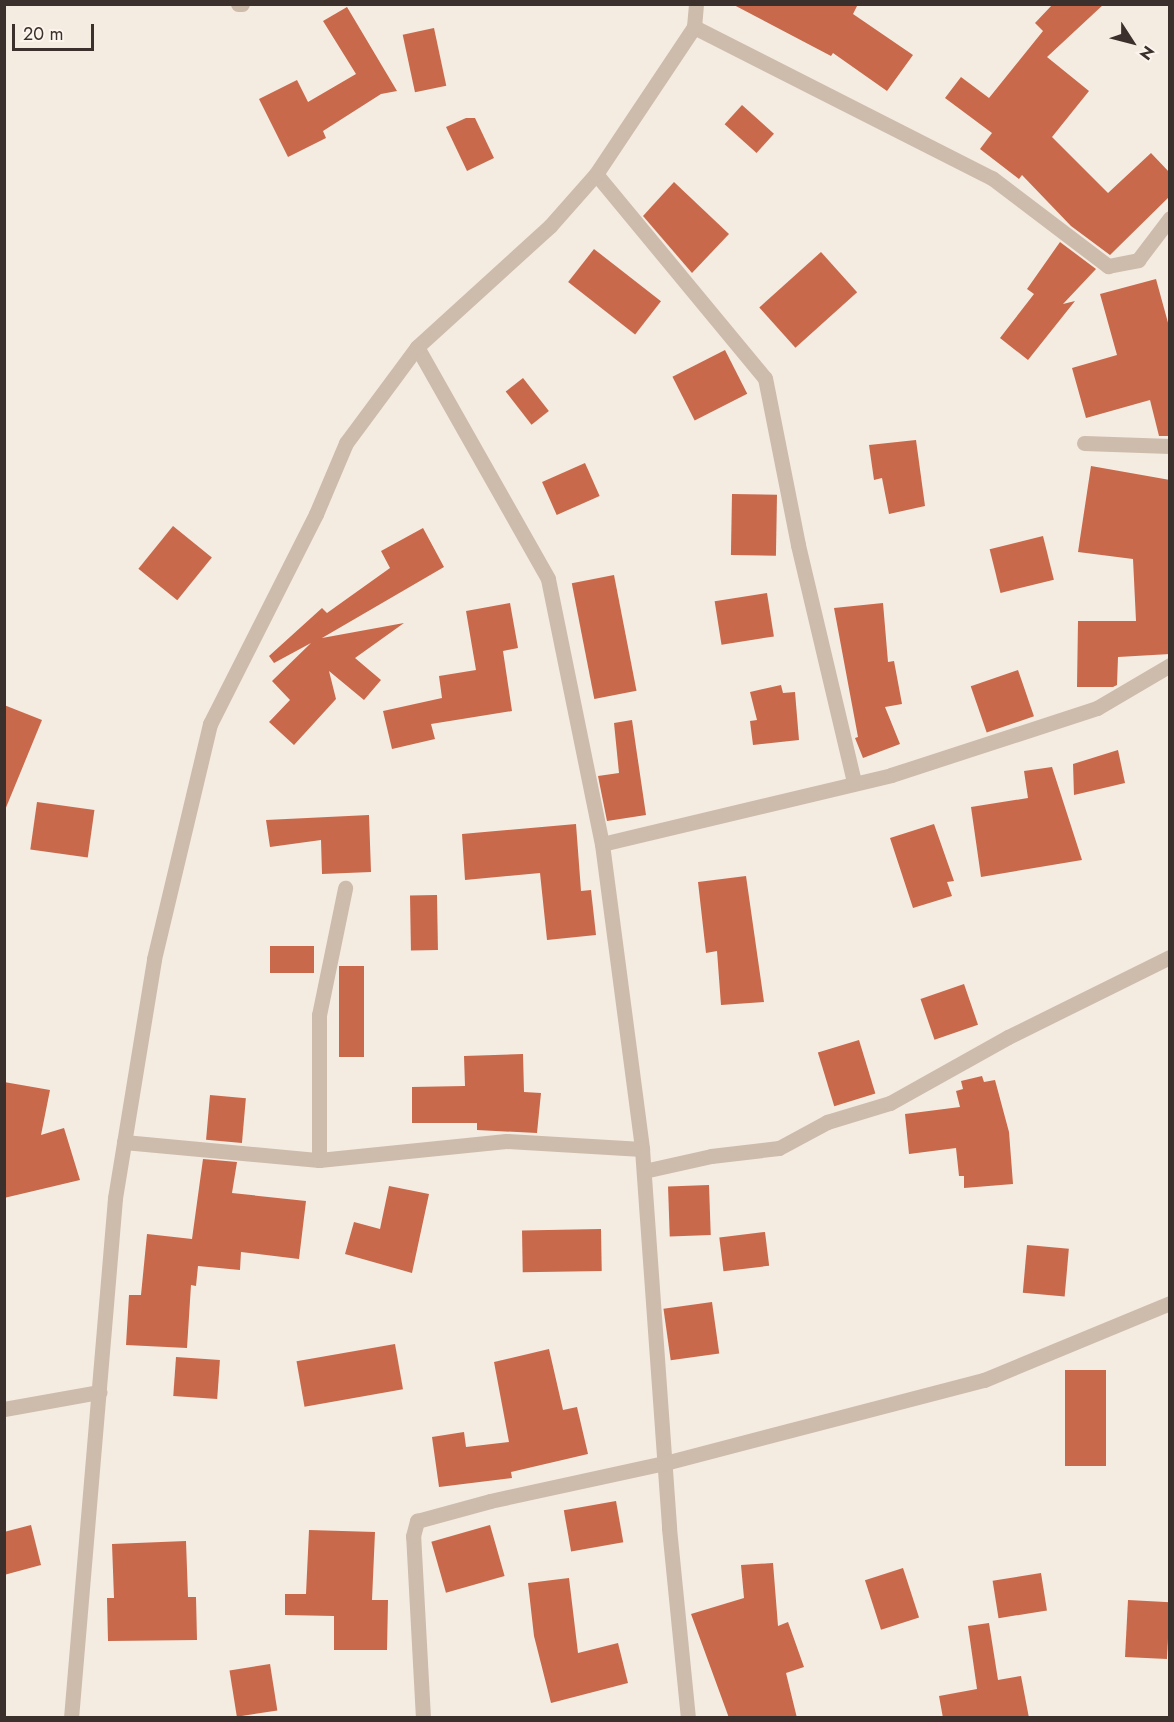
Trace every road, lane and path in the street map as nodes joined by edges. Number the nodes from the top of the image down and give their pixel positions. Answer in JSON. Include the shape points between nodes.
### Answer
{"nodes":[{"id":1,"x":696,"y":4,"type":"edge"},
{"id":2,"x":694,"y":27,"type":"junction"},
{"id":3,"x":596,"y":174,"type":"junction"},
{"id":4,"x":1170,"y":218,"type":"edge"},
{"id":5,"x":417,"y":346,"type":"junction"},
{"id":6,"x":1084,"y":443,"type":"dead end"},
{"id":7,"x":1170,"y":447,"type":"edge"},
{"id":8,"x":1170,"y":664,"type":"edge"},
{"id":9,"x":854,"y":782,"type":"junction"},
{"id":10,"x":602,"y":844,"type":"junction"},
{"id":11,"x":345,"y":888,"type":"dead end"},
{"id":12,"x":1170,"y":957,"type":"edge"},
{"id":13,"x":124,"y":1142,"type":"junction"},
{"id":14,"x":642,"y":1149,"type":"junction"},
{"id":15,"x":319,"y":1160,"type":"junction"},
{"id":16,"x":644,"y":1171,"type":"junction"},
{"id":17,"x":1170,"y":1303,"type":"edge"},
{"id":18,"x":99,"y":1392,"type":"junction"},
{"id":19,"x":4,"y":1409,"type":"edge"},
{"id":20,"x":664,"y":1463,"type":"junction"},
{"id":21,"x":71,"y":1718,"type":"edge"},
{"id":22,"x":423,"y":1718,"type":"edge"},
{"id":23,"x":688,"y":1718,"type":"edge"}],
"edges":[{"from":1,"to":2,"type":"street"},
{"from":2,"to":3,"type":"street"},
{"from":2,"to":4,"type":"street","via":[[992,178],[1108,266],[1138,260]]},
{"from":3,"to":5,"type":"street","via":[[550,226]]},
{"from":3,"to":9,"type":"street","via":[[765,378],[798,545]]},
{"from":5,"to":10,"type":"street","via":[[548,579]]},
{"from":5,"to":13,"type":"street","via":[[346,443],[316,514],[210,723],[154,959]]},
{"from":6,"to":7,"type":"street"},
{"from":8,"to":9,"type":"street","via":[[1097,708],[891,775]]},
{"from":9,"to":10,"type":"street"},
{"from":10,"to":14,"type":"street"},
{"from":11,"to":15,"type":"street","via":[[319,1015]]},
{"from":12,"to":16,"type":"street","via":[[1008,1037],[890,1103],[827,1122],[779,1148],[711,1156]]},
{"from":13,"to":15,"type":"street"},
{"from":13,"to":18,"type":"street","via":[[115,1198]]},
{"from":14,"to":15,"type":"street","via":[[506,1141]]},
{"from":14,"to":16,"type":"street"},
{"from":16,"to":20,"type":"street"},
{"from":17,"to":20,"type":"street","via":[[984,1380]]},
{"from":18,"to":19,"type":"street"},
{"from":18,"to":21,"type":"street"},
{"from":20,"to":22,"type":"street","via":[[417,1521],[413,1536]]},
{"from":20,"to":23,"type":"street"}]}
